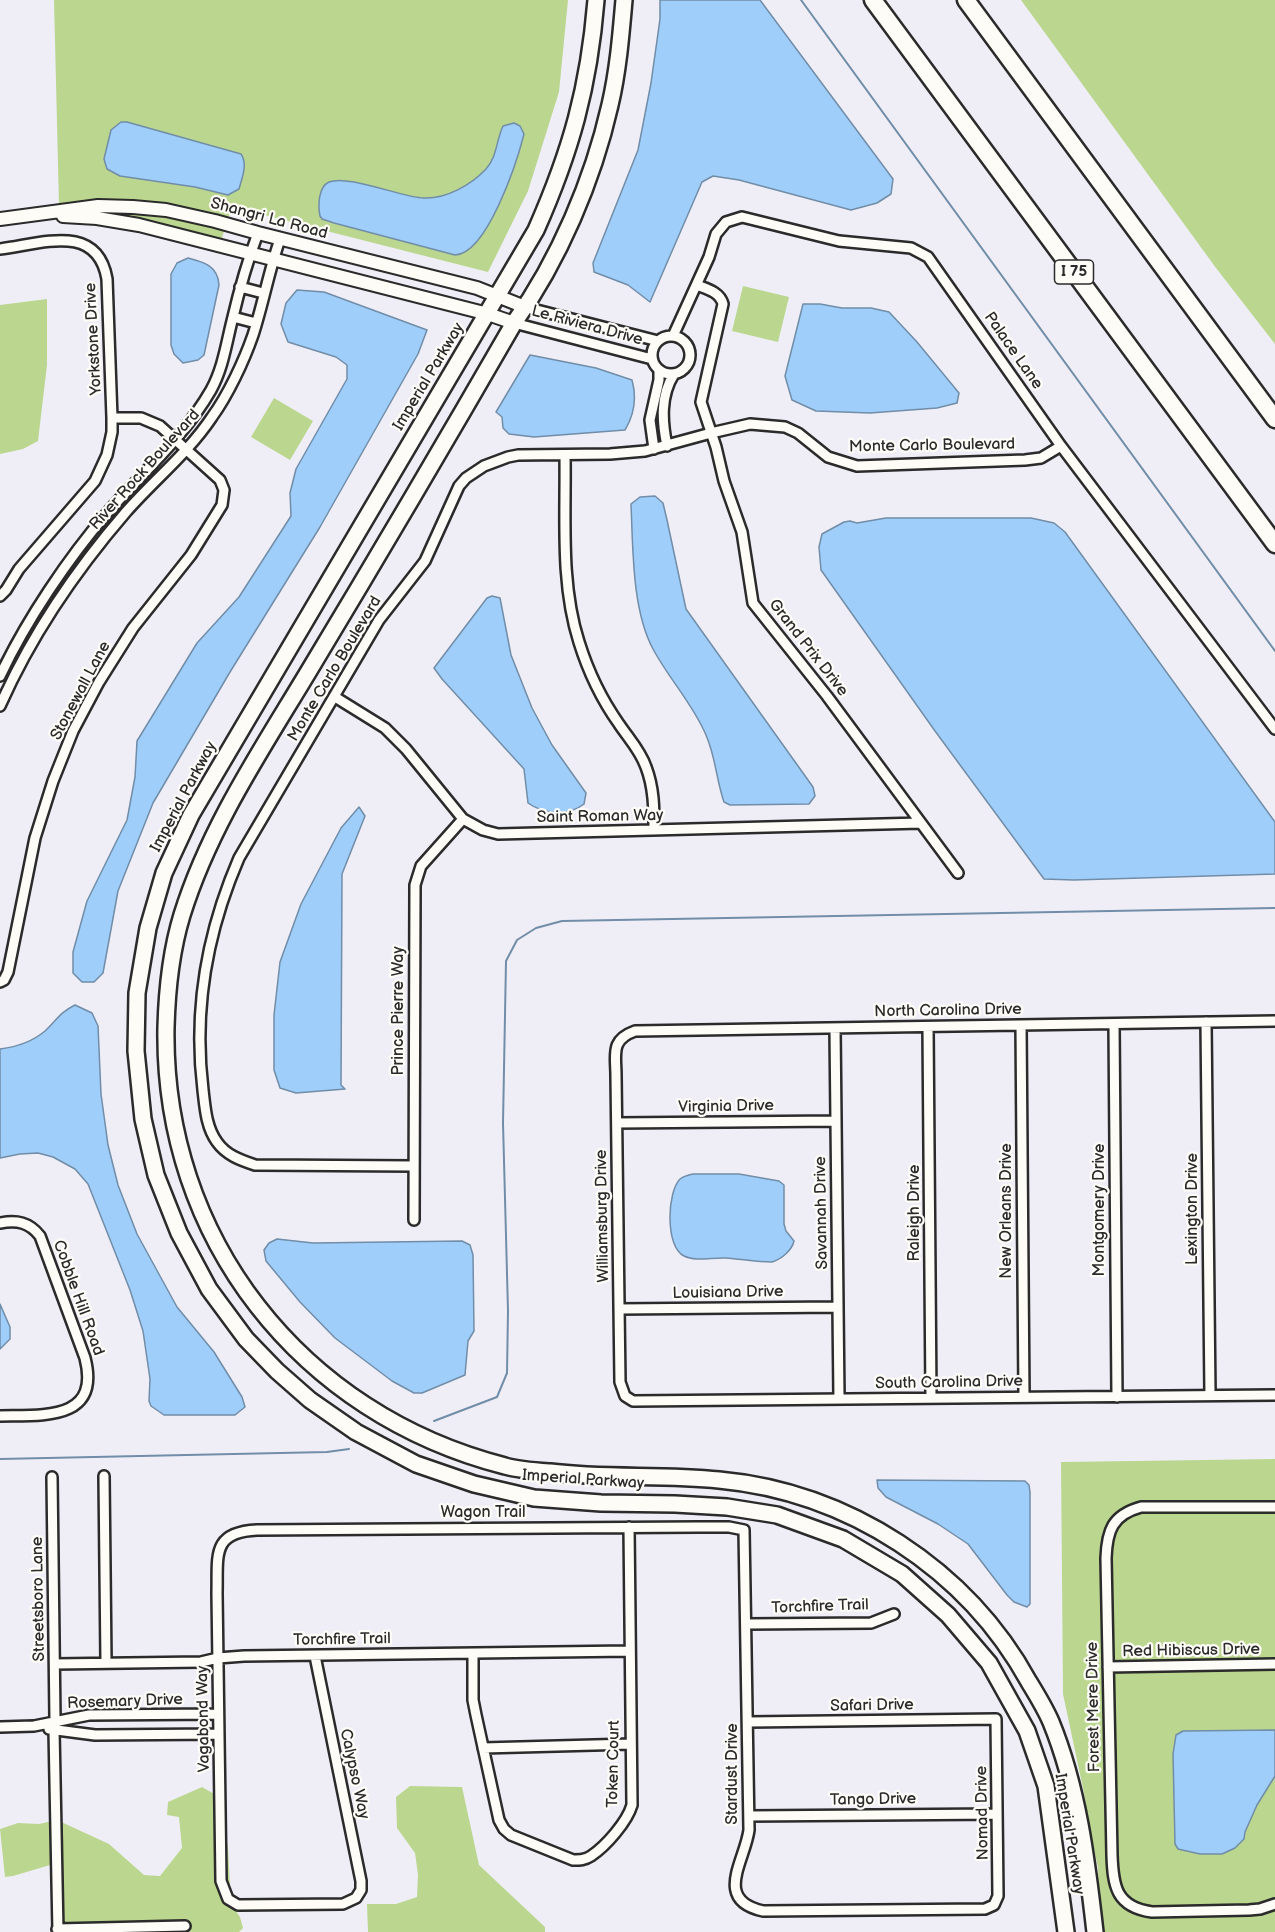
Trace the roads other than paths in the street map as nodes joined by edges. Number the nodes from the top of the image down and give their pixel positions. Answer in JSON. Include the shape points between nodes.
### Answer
{"nodes":[{"id":1,"x":596,"y":0,"type":"edge"},
{"id":2,"x":624,"y":0,"type":"edge"},
{"id":3,"x":873,"y":0,"type":"edge"},
{"id":4,"x":966,"y":0,"type":"edge"},
{"id":5,"x":29,"y":215,"type":"junction"},
{"id":6,"x":0,"y":219,"type":"edge"},
{"id":7,"x":258,"y":233,"type":"junction"},
{"id":8,"x":280,"y":239,"type":"junction"},
{"id":9,"x":0,"y":249,"type":"edge"},
{"id":10,"x":250,"y":254,"type":"junction"},
{"id":11,"x":273,"y":260,"type":"junction"},
{"id":12,"x":696,"y":285,"type":"junction"},
{"id":13,"x":240,"y":287,"type":"junction"},
{"id":14,"x":263,"y":293,"type":"junction"},
{"id":15,"x":497,"y":297,"type":"junction"},
{"id":16,"x":525,"y":307,"type":"junction"},
{"id":17,"x":488,"y":314,"type":"junction"},
{"id":18,"x":233,"y":317,"type":"junction"},
{"id":19,"x":256,"y":323,"type":"junction"},
{"id":20,"x":514,"y":323,"type":"junction"},
{"id":21,"x":673,"y":336,"type":"junction"},
{"id":22,"x":658,"y":341,"type":"junction"},
{"id":23,"x":652,"y":359,"type":"junction"},
{"id":24,"x":659,"y":370,"type":"junction"},
{"id":25,"x":674,"y":374,"type":"junction"},
{"id":26,"x":112,"y":418,"type":"junction"},
{"id":27,"x":1275,"y":419,"type":"edge"},
{"id":28,"x":711,"y":432,"type":"junction"},
{"id":29,"x":176,"y":439,"type":"junction"},
{"id":30,"x":667,"y":446,"type":"junction"},
{"id":31,"x":1061,"y":446,"type":"junction"},
{"id":32,"x":654,"y":449,"type":"junction"},
{"id":33,"x":187,"y":450,"type":"junction"},
{"id":34,"x":565,"y":455,"type":"junction"},
{"id":35,"x":1275,"y":544,"type":"edge"},
{"id":36,"x":0,"y":596,"type":"edge"},
{"id":37,"x":0,"y":676,"type":"edge"},
{"id":38,"x":334,"y":697,"type":"junction"},
{"id":39,"x":0,"y":706,"type":"edge"},
{"id":40,"x":1275,"y":729,"type":"edge"},
{"id":41,"x":462,"y":819,"type":"junction"},
{"id":42,"x":921,"y":823,"type":"junction"},
{"id":43,"x":654,"y":830,"type":"junction"},
{"id":44,"x":958,"y":873,"type":"dead end"},
{"id":45,"x":0,"y":982,"type":"edge"},
{"id":46,"x":1275,"y":1021,"type":"edge"},
{"id":47,"x":1206,"y":1022,"type":"junction"},
{"id":48,"x":1021,"y":1024,"type":"junction"},
{"id":49,"x":1114,"y":1024,"type":"junction"},
{"id":50,"x":928,"y":1027,"type":"junction"},
{"id":51,"x":835,"y":1028,"type":"junction"},
{"id":52,"x":622,"y":1035,"type":"joint"},
{"id":53,"x":836,"y":1121,"type":"junction"},
{"id":54,"x":617,"y":1123,"type":"junction"},
{"id":55,"x":414,"y":1166,"type":"junction"},
{"id":56,"x":414,"y":1220,"type":"dead end"},
{"id":57,"x":0,"y":1223,"type":"edge"},
{"id":58,"x":838,"y":1307,"type":"junction"},
{"id":59,"x":619,"y":1309,"type":"junction"},
{"id":60,"x":1210,"y":1395,"type":"junction"},
{"id":61,"x":1275,"y":1395,"type":"edge"},
{"id":62,"x":626,"y":1396,"type":"joint"},
{"id":63,"x":1117,"y":1396,"type":"junction"},
{"id":64,"x":1024,"y":1397,"type":"junction"},
{"id":65,"x":931,"y":1398,"type":"junction"},
{"id":66,"x":839,"y":1399,"type":"junction"},
{"id":67,"x":0,"y":1416,"type":"edge"},
{"id":68,"x":104,"y":1476,"type":"dead end"},
{"id":69,"x":52,"y":1477,"type":"dead end"},
{"id":70,"x":1275,"y":1506,"type":"edge"},
{"id":71,"x":629,"y":1527,"type":"junction"},
{"id":72,"x":744,"y":1530,"type":"joint"},
{"id":73,"x":224,"y":1540,"type":"joint"},
{"id":74,"x":894,"y":1614,"type":"dead end"},
{"id":75,"x":747,"y":1624,"type":"junction"},
{"id":76,"x":630,"y":1652,"type":"junction"},
{"id":77,"x":473,"y":1654,"type":"junction"},
{"id":78,"x":315,"y":1656,"type":"junction"},
{"id":79,"x":218,"y":1658,"type":"junction"},
{"id":80,"x":106,"y":1662,"type":"junction"},
{"id":81,"x":54,"y":1664,"type":"junction"},
{"id":82,"x":1275,"y":1665,"type":"edge"},
{"id":83,"x":1108,"y":1667,"type":"junction"},
{"id":84,"x":218,"y":1714,"type":"junction"},
{"id":85,"x":996,"y":1719,"type":"joint"},
{"id":86,"x":748,"y":1722,"type":"junction"},
{"id":87,"x":55,"y":1725,"type":"junction"},
{"id":88,"x":0,"y":1727,"type":"edge"},
{"id":89,"x":219,"y":1734,"type":"junction"},
{"id":90,"x":631,"y":1744,"type":"junction"},
{"id":91,"x":483,"y":1748,"type":"junction"},
{"id":92,"x":997,"y":1814,"type":"junction"},
{"id":93,"x":749,"y":1816,"type":"junction"},
{"id":94,"x":228,"y":1899,"type":"joint"},
{"id":95,"x":1275,"y":1904,"type":"edge"},
{"id":96,"x":994,"y":1905,"type":"joint"},
{"id":97,"x":185,"y":1926,"type":"dead end"},
{"id":98,"x":58,"y":1930,"type":"edge"},
{"id":99,"x":1066,"y":1932,"type":"edge"},
{"id":100,"x":1095,"y":1932,"type":"edge"}],
"edges":[{"from":1,"to":15,"type":"main road","name":"Imperial Parkway","via":[[592,48],[570,146],[536,230]]},
{"from":2,"to":16,"type":"main road","name":"Imperial Parkway","via":[[610,104],[598,148],[578,206]]},
{"from":3,"to":35,"type":"highway","number":"I 75"},
{"from":4,"to":27,"type":"highway"},
{"from":5,"to":6,"type":"street","name":"Shangri La Road"},
{"from":5,"to":7,"type":"street","name":"Shangri La Road","via":[[98,206],[133,207],[215,220]]},
{"from":5,"to":10,"type":"street","name":"Shangri La Road","via":[[97,218],[139,225]]},
{"from":7,"to":8,"type":"street","name":"Shangri La Road"},
{"from":7,"to":10,"type":"street","name":"River Rock Boulevard"},
{"from":8,"to":11,"type":"street","name":"River Rock Boulevard"},
{"from":8,"to":15,"type":"street","name":"Shangri La Road","via":[[477,288]]},
{"from":9,"to":26,"type":"street","name":"Yorkstone Drive","via":[[78,241],[88,246],[105,268]]},
{"from":10,"to":11,"type":"street","name":"Shangri La Road"},
{"from":10,"to":13,"type":"street","name":"River Rock Boulevard"},
{"from":11,"to":14,"type":"street","name":"River Rock Boulevard"},
{"from":11,"to":17,"type":"street","name":"Shangri La Road"},
{"from":12,"to":21,"type":"street","name":"Palace Lane"},
{"from":12,"to":28,"type":"street","name":"Grand Prix Drive","via":[[715,292],[723,304],[701,396]]},
{"from":12,"to":31,"type":"street","name":"Palace Lane","via":[[716,234],[726,222],[742,217],[838,241],[911,248],[928,257],[939,271]]},
{"from":13,"to":14,"type":"street"},
{"from":13,"to":18,"type":"street","name":"River Rock Boulevard"},
{"from":14,"to":19,"type":"street","name":"River Rock Boulevard"},
{"from":15,"to":16,"type":"street","name":"Shangri La Road"},
{"from":15,"to":17,"type":"main road","name":"Imperial Parkway"},
{"from":16,"to":20,"type":"main road","name":"Imperial Parkway"},
{"from":16,"to":22,"type":"street","name":"Le Riviera Drive"},
{"from":17,"to":20,"type":"street","name":"Shangri La Road"},
{"from":17,"to":99,"type":"main road","name":"Imperial Parkway","via":[[191,815],[164,873],[148,928],[137,993],[136,1051],[156,1175],[179,1233],[209,1289],[246,1339],[310,1400],[356,1432],[416,1464],[474,1484],[534,1498],[726,1507],[777,1515],[843,1539],[902,1574],[948,1615],[989,1663],[1027,1731],[1046,1786]]},
{"from":18,"to":19,"type":"street"},
{"from":18,"to":29,"type":"street","name":"River Rock Boulevard","via":[[225,357],[211,390]]},
{"from":19,"to":33,"type":"street","name":"River Rock Boulevard","via":[[214,416]]},
{"from":20,"to":23,"type":"street","name":"Le Riviera Drive"},
{"from":20,"to":100,"type":"main road","name":"Imperial Parkway","via":[[262,747],[199,864],[180,922],[167,990],[165,1059],[174,1129],[192,1190],[218,1248],[250,1298],[292,1347],[334,1384],[385,1418],[443,1446],[509,1468],[581,1476],[720,1480],[785,1491],[847,1513],[904,1545],[966,1596],[1014,1654],[1050,1719],[1071,1779]]},
{"from":21,"to":22,"type":"street","name":"Le Riviera Drive"},
{"from":21,"to":25,"type":"street","via":[[684,342],[689,352],[688,363]]},
{"from":22,"to":23,"type":"street","name":"Le Riviera Drive"},
{"from":23,"to":24,"type":"street","name":"Le Riviera Drive"},
{"from":24,"to":25,"type":"street"},
{"from":24,"to":32,"type":"street","via":[[650,420]]},
{"from":25,"to":30,"type":"street","via":[[662,415]]},
{"from":26,"to":29,"type":"street","name":"Yorkstone Drive","via":[[141,418]]},
{"from":26,"to":36,"type":"street","name":"Yorkstone Drive","via":[[107,455],[95,481]]},
{"from":28,"to":30,"type":"street","name":"Monte Carlo Boulevard"},
{"from":28,"to":31,"type":"street","name":"Monte Carlo Boulevard","via":[[750,424],[785,428],[798,433],[828,457],[857,466],[1025,460],[1041,458]]},
{"from":28,"to":42,"type":"street","name":"Grand Prix Drive","via":[[742,532],[753,603]]},
{"from":29,"to":33,"type":"street","name":"Yorkstone Drive"},
{"from":29,"to":37,"type":"street","name":"River Rock Boulevard","via":[[106,514],[70,561]]},
{"from":30,"to":32,"type":"street","name":"Monte Carlo Boulevard"},
{"from":31,"to":40,"type":"street","name":"Palace Lane"},
{"from":32,"to":34,"type":"street","name":"Monte Carlo Boulevard"},
{"from":33,"to":39,"type":"street","name":"River Rock Boulevard","via":[[90,555],[22,658]]},
{"from":33,"to":45,"type":"street","name":"Stonewall Lane","via":[[220,480],[224,490],[222,505],[191,555],[133,628],[73,731],[35,838],[8,972]]},
{"from":34,"to":38,"type":"street","name":"Monte Carlo Boulevard","via":[[507,457],[466,478],[454,494],[425,561],[384,614]]},
{"from":34,"to":43,"type":"street","via":[[570,610],[592,677],[646,766],[654,799]]},
{"from":38,"to":41,"type":"street","name":"Saint Roman Way","via":[[390,733]]},
{"from":38,"to":55,"type":"street","name":"Monte Carlo Boulevard","via":[[239,858],[221,904],[201,995],[199,1047],[204,1104],[217,1142],[232,1156],[255,1165]]},
{"from":41,"to":43,"type":"street","name":"Saint Roman Way","via":[[498,834]]},
{"from":41,"to":55,"type":"street","name":"Prince Pierre Way","via":[[426,859],[415,885]]},
{"from":42,"to":43,"type":"street","name":"Saint Roman Way"},
{"from":42,"to":44,"type":"street","name":"Grand Prix Drive"},
{"from":46,"to":47,"type":"street","name":"North Carolina Drive"},
{"from":47,"to":49,"type":"street","name":"North Carolina Drive"},
{"from":47,"to":60,"type":"street","name":"Lexington Drive"},
{"from":48,"to":49,"type":"street","name":"North Carolina Drive"},
{"from":48,"to":50,"type":"street","name":"North Carolina Drive"},
{"from":48,"to":64,"type":"street","name":"New Orleans Drive"},
{"from":49,"to":63,"type":"street","name":"Montgomery Drive"},
{"from":50,"to":51,"type":"street","name":"North Carolina Drive"},
{"from":50,"to":65,"type":"street","name":"Raleigh Drive"},
{"from":51,"to":52,"type":"street","name":"North Carolina Drive","via":[[635,1031]]},
{"from":51,"to":53,"type":"street","name":"Savannah Drive"},
{"from":52,"to":54,"type":"street","name":"Williamsburg Drive","via":[[616,1045]]},
{"from":53,"to":54,"type":"street","name":"Virginia Drive"},
{"from":53,"to":58,"type":"street","name":"Savannah Drive"},
{"from":54,"to":59,"type":"street","name":"Williamsburg Drive"},
{"from":55,"to":56,"type":"street","name":"Prince Pierre Way"},
{"from":57,"to":67,"type":"street","name":"Cobble Hill Road","via":[[19,1222],[34,1228],[40,1236],[89,1378],[80,1401],[68,1411]]},
{"from":58,"to":59,"type":"street","name":"Louisiana Drive"},
{"from":58,"to":66,"type":"street","name":"Savannah Drive"},
{"from":59,"to":62,"type":"street","name":"Williamsburg Drive","via":[[620,1382]]},
{"from":60,"to":61,"type":"street","name":"South Carolina Drive"},
{"from":60,"to":63,"type":"street","name":"South Carolina Drive"},
{"from":62,"to":66,"type":"street","name":"South Carolina Drive","via":[[642,1402]]},
{"from":63,"to":64,"type":"street","name":"South Carolina Drive"},
{"from":64,"to":65,"type":"street","name":"South Carolina Drive"},
{"from":65,"to":66,"type":"street","name":"South Carolina Drive"},
{"from":68,"to":80,"type":"street"},
{"from":69,"to":81,"type":"street","name":"Streetsboro Lane"},
{"from":70,"to":83,"type":"street","name":"Forest Mere Drive","via":[[1141,1508],[1121,1516],[1114,1523],[1107,1544]]},
{"from":71,"to":72,"type":"street","name":"Wagon Trail"},
{"from":71,"to":73,"type":"street","name":"Wagon Trail","via":[[257,1530],[243,1531]]},
{"from":71,"to":76,"type":"street","name":"Token Court"},
{"from":72,"to":75,"type":"street","name":"Stardust Drive"},
{"from":73,"to":79,"type":"street","name":"Vagabond Way","via":[[218,1550]]},
{"from":74,"to":75,"type":"street","name":"Torchfire Trail","via":[[871,1623]]},
{"from":75,"to":86,"type":"street","name":"Stardust Drive"},
{"from":76,"to":77,"type":"street","name":"Torchfire Trail"},
{"from":76,"to":90,"type":"street","name":"Token Court"},
{"from":77,"to":78,"type":"street","name":"Torchfire Trail"},
{"from":77,"to":91,"type":"street","name":"Token Court","via":[[473,1700]]},
{"from":78,"to":79,"type":"street","name":"Torchfire Trail"},
{"from":78,"to":94,"type":"street","name":"Calypso Way","via":[[361,1890],[356,1898],[343,1904],[238,1905]]},
{"from":79,"to":80,"type":"street","name":"Torchfire Trail","via":[[201,1662]]},
{"from":79,"to":84,"type":"street","name":"Vagabond Way"},
{"from":80,"to":81,"type":"street","name":"Torchfire Trail"},
{"from":81,"to":87,"type":"street","name":"Streetsboro Lane"},
{"from":82,"to":83,"type":"street","name":"Red Hibiscus Drive"},
{"from":83,"to":95,"type":"street","name":"Forest Mere Drive","via":[[1112,1876],[1121,1897],[1129,1905],[1152,1912],[1250,1910]]},
{"from":84,"to":87,"type":"street","name":"Rosemary Drive","via":[[89,1715]]},
{"from":84,"to":89,"type":"street","name":"Vagabond Way"},
{"from":85,"to":86,"type":"street","name":"Safari Drive"},
{"from":85,"to":92,"type":"street","name":"Nomad Drive"},
{"from":86,"to":93,"type":"street","name":"Stardust Drive"},
{"from":87,"to":88,"type":"street","name":"Rosemary Drive"},
{"from":87,"to":89,"type":"street","name":"Rosemary Drive","via":[[95,1735]]},
{"from":87,"to":98,"type":"street","name":"Streetsboro Lane"},
{"from":89,"to":94,"type":"street","name":"Vagabond Way","via":[[221,1881]]},
{"from":90,"to":91,"type":"street"},
{"from":90,"to":91,"type":"street","name":"Token Court","via":[[629,1815],[598,1850],[582,1860],[552,1852],[504,1829]]},
{"from":92,"to":93,"type":"street","name":"Tango Drive"},
{"from":92,"to":96,"type":"street","name":"Nomad Drive","via":[[998,1896]]},
{"from":93,"to":96,"type":"street","name":"Stardust Drive","via":[[748,1839],[734,1886],[744,1904],[753,1909],[985,1909]]},
{"from":97,"to":98,"type":"street"}]}
